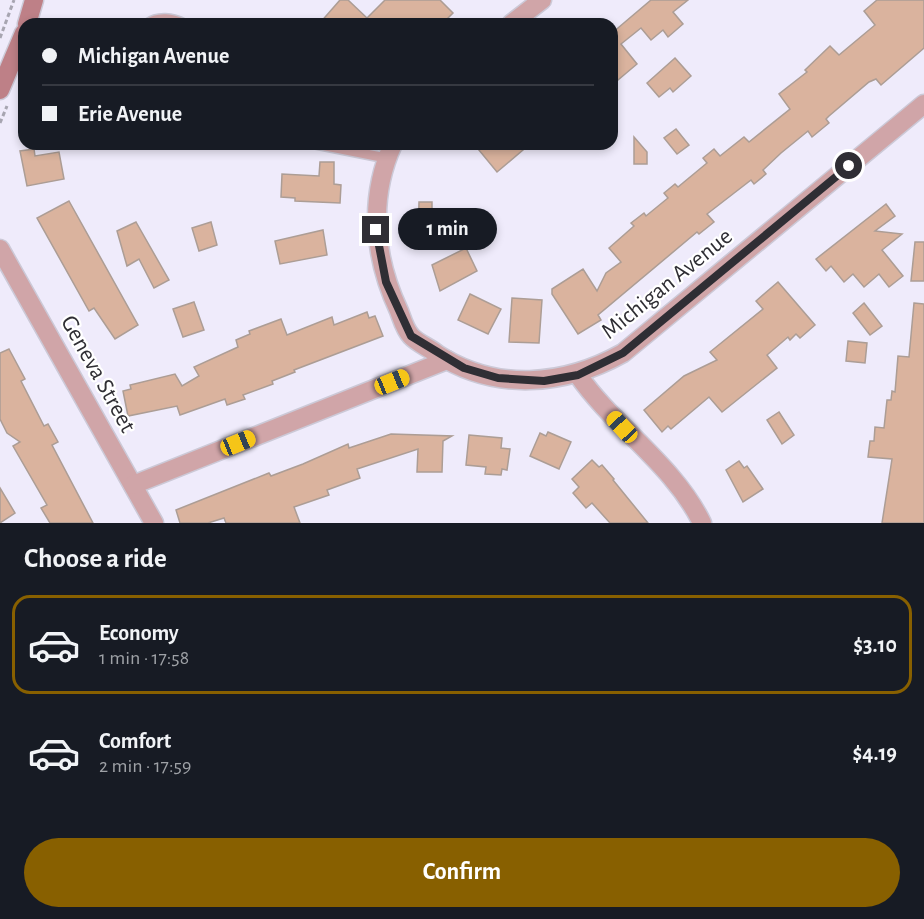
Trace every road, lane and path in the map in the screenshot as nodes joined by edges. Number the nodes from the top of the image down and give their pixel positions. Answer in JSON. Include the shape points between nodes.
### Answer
{"nodes":[{"id":1,"x":14,"y":0,"type":"edge"},
{"id":2,"x":34,"y":0,"type":"edge"},
{"id":3,"x":542,"y":0,"type":"edge"},
{"id":4,"x":29,"y":18,"type":"edge"},
{"id":5,"x":519,"y":18,"type":"edge"},
{"id":6,"x":0,"y":38,"type":"edge"},
{"id":7,"x":18,"y":47,"type":"edge"},
{"id":8,"x":0,"y":90,"type":"edge"},
{"id":9,"x":924,"y":104,"type":"edge"},
{"id":10,"x":389,"y":151,"type":"edge"},
{"id":11,"x":0,"y":249,"type":"edge"},
{"id":12,"x":447,"y":360,"type":"junction"},
{"id":13,"x":578,"y":375,"type":"junction"},
{"id":14,"x":133,"y":485,"type":"junction"},
{"id":15,"x":154,"y":523,"type":"edge"},
{"id":16,"x":702,"y":523,"type":"edge"}],
"edges":[{"from":1,"to":6,"type":"path"},
{"from":2,"to":4,"type":"main road"},
{"from":3,"to":5,"type":"street"},
{"from":7,"to":8,"type":"main road"},
{"from":9,"to":13,"type":"street","name":"Michigan Avenue","via":[[623,353]]},
{"from":10,"to":12,"type":"street","name":"Michigan Avenue","via":[[378,193],[376,230],[386,282],[411,336]]},
{"from":11,"to":14,"type":"street","name":"Geneva Street"},
{"from":12,"to":13,"type":"street","name":"Michigan Avenue","via":[[513,380],[544,381]]},
{"from":12,"to":14,"type":"street"},
{"from":13,"to":16,"type":"street","via":[[680,489]]},
{"from":14,"to":15,"type":"street","name":"Geneva Street"}]}
